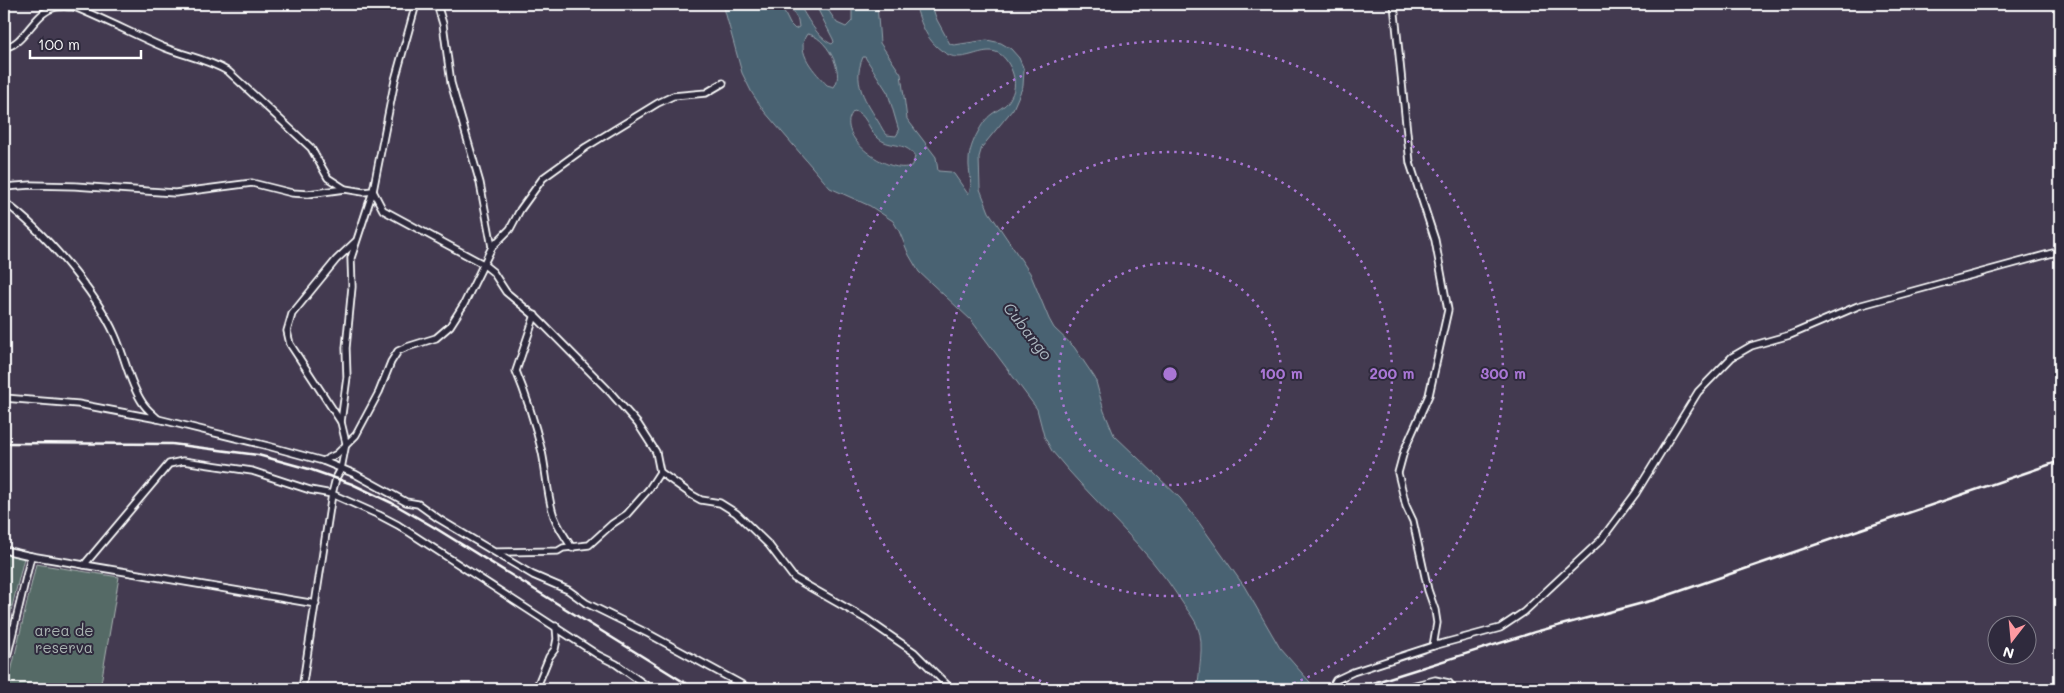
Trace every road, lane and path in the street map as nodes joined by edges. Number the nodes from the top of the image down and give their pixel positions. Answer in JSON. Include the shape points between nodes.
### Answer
{"nodes":[{"id":1,"x":67,"y":4,"type":"edge"},
{"id":2,"x":416,"y":4,"type":"edge"},
{"id":3,"x":437,"y":4,"type":"edge"},
{"id":4,"x":1394,"y":4,"type":"edge"},
{"id":5,"x":75,"y":7,"type":"junction"},
{"id":6,"x":4,"y":47,"type":"edge"},
{"id":7,"x":723,"y":83,"type":"dead end"},
{"id":8,"x":4,"y":187,"type":"edge"},
{"id":9,"x":344,"y":188,"type":"junction"},
{"id":10,"x":373,"y":191,"type":"junction"},
{"id":11,"x":4,"y":202,"type":"edge"},
{"id":12,"x":356,"y":242,"type":"junction"},
{"id":13,"x":492,"y":247,"type":"junction"},
{"id":14,"x":2060,"y":251,"type":"edge"},
{"id":15,"x":483,"y":264,"type":"junction"},
{"id":16,"x":534,"y":315,"type":"junction"},
{"id":17,"x":4,"y":398,"type":"edge"},
{"id":18,"x":158,"y":419,"type":"junction"},
{"id":19,"x":341,"y":422,"type":"junction"},
{"id":20,"x":346,"y":443,"type":"junction"},
{"id":21,"x":323,"y":461,"type":"junction"},
{"id":22,"x":341,"y":469,"type":"junction"},
{"id":23,"x":660,"y":472,"type":"junction"},
{"id":24,"x":332,"y":494,"type":"junction"},
{"id":25,"x":572,"y":548,"type":"junction"},
{"id":26,"x":4,"y":550,"type":"edge"},
{"id":27,"x":496,"y":552,"type":"junction"},
{"id":28,"x":31,"y":556,"type":"junction"},
{"id":29,"x":84,"y":565,"type":"junction"},
{"id":30,"x":316,"y":604,"type":"junction"},
{"id":31,"x":556,"y":626,"type":"junction"},
{"id":32,"x":4,"y":627,"type":"edge"},
{"id":33,"x":14,"y":629,"type":"junction"},
{"id":34,"x":1433,"y":646,"type":"junction"},
{"id":35,"x":4,"y":670,"type":"edge"},
{"id":36,"x":302,"y":689,"type":"edge"},
{"id":37,"x":536,"y":689,"type":"edge"},
{"id":38,"x":651,"y":689,"type":"edge"},
{"id":39,"x":750,"y":689,"type":"edge"},
{"id":40,"x":951,"y":689,"type":"edge"},
{"id":41,"x":1331,"y":689,"type":"edge"},
{"id":42,"x":1400,"y":689,"type":"edge"},
{"id":43,"x":1453,"y":689,"type":"edge"}],
"edges":[{"from":1,"to":5,"type":"street"},
{"from":2,"to":10,"type":"street","via":[[395,80]]},
{"from":3,"to":13,"type":"street","via":[[451,83],[480,183]]},
{"from":4,"to":34,"type":"street","via":[[1410,164],[1435,240],[1448,310],[1430,395],[1398,473],[1436,616]]},
{"from":5,"to":6,"type":"street","via":[[47,11],[14,44]]},
{"from":5,"to":9,"type":"street","via":[[165,48],[215,64],[229,72],[311,148],[328,178]]},
{"from":7,"to":13,"type":"street","via":[[700,94],[673,96],[576,153],[539,182],[510,229]]},
{"from":8,"to":9,"type":"street","via":[[75,186],[175,193],[252,182],[300,193]]},
{"from":9,"to":10,"type":"street"},
{"from":10,"to":12,"type":"street"},
{"from":10,"to":15,"type":"street","via":[[382,210]]},
{"from":11,"to":18,"type":"street","via":[[19,212],[57,251],[91,295],[115,335],[143,404]]},
{"from":12,"to":19,"type":"street","via":[[351,258],[347,377]]},
{"from":12,"to":19,"type":"street","via":[[336,260],[292,314],[287,331],[290,344]]},
{"from":13,"to":15,"type":"street"},
{"from":14,"to":34,"type":"street","via":[[1858,306],[1790,335],[1751,346],[1732,357],[1698,392],[1636,493],[1602,540],[1506,625]]},
{"from":15,"to":16,"type":"street","via":[[493,272],[506,292]]},
{"from":15,"to":20,"type":"street","via":[[450,326],[436,338],[406,347],[393,357],[379,392],[356,434]]},
{"from":16,"to":23,"type":"street","via":[[638,424],[656,452]]},
{"from":16,"to":25,"type":"street","via":[[516,371],[537,431],[552,511]]},
{"from":17,"to":18,"type":"street","via":[[78,404]]},
{"from":18,"to":21,"type":"street"},
{"from":19,"to":20,"type":"street"},
{"from":20,"to":21,"type":"street","via":[[337,454]]},
{"from":20,"to":22,"type":"street"},
{"from":21,"to":22,"type":"street"},
{"from":22,"to":24,"type":"street"},
{"from":22,"to":27,"type":"street","via":[[406,502],[418,504]]},
{"from":23,"to":25,"type":"street","via":[[627,514],[589,545]]},
{"from":23,"to":40,"type":"street","via":[[701,500],[720,503],[736,513],[768,545],[794,578],[866,619],[914,652]]},
{"from":24,"to":29,"type":"street","via":[[252,471],[183,461],[169,464]]},
{"from":24,"to":30,"type":"street"},
{"from":24,"to":31,"type":"street","via":[[398,526]]},
{"from":25,"to":27,"type":"street"},
{"from":26,"to":28,"type":"street"},
{"from":27,"to":39,"type":"street","via":[[533,575],[568,590],[586,603]]},
{"from":28,"to":29,"type":"street"},
{"from":28,"to":33,"type":"street"},
{"from":29,"to":30,"type":"street"},
{"from":30,"to":36,"type":"street"},
{"from":31,"to":37,"type":"street","via":[[555,649]]},
{"from":31,"to":38,"type":"street"},
{"from":32,"to":33,"type":"street"},
{"from":33,"to":35,"type":"street"},
{"from":34,"to":41,"type":"street","via":[[1340,677]]},
{"from":42,"to":43,"type":"street","via":[[1435,680],[1449,683]]}]}
